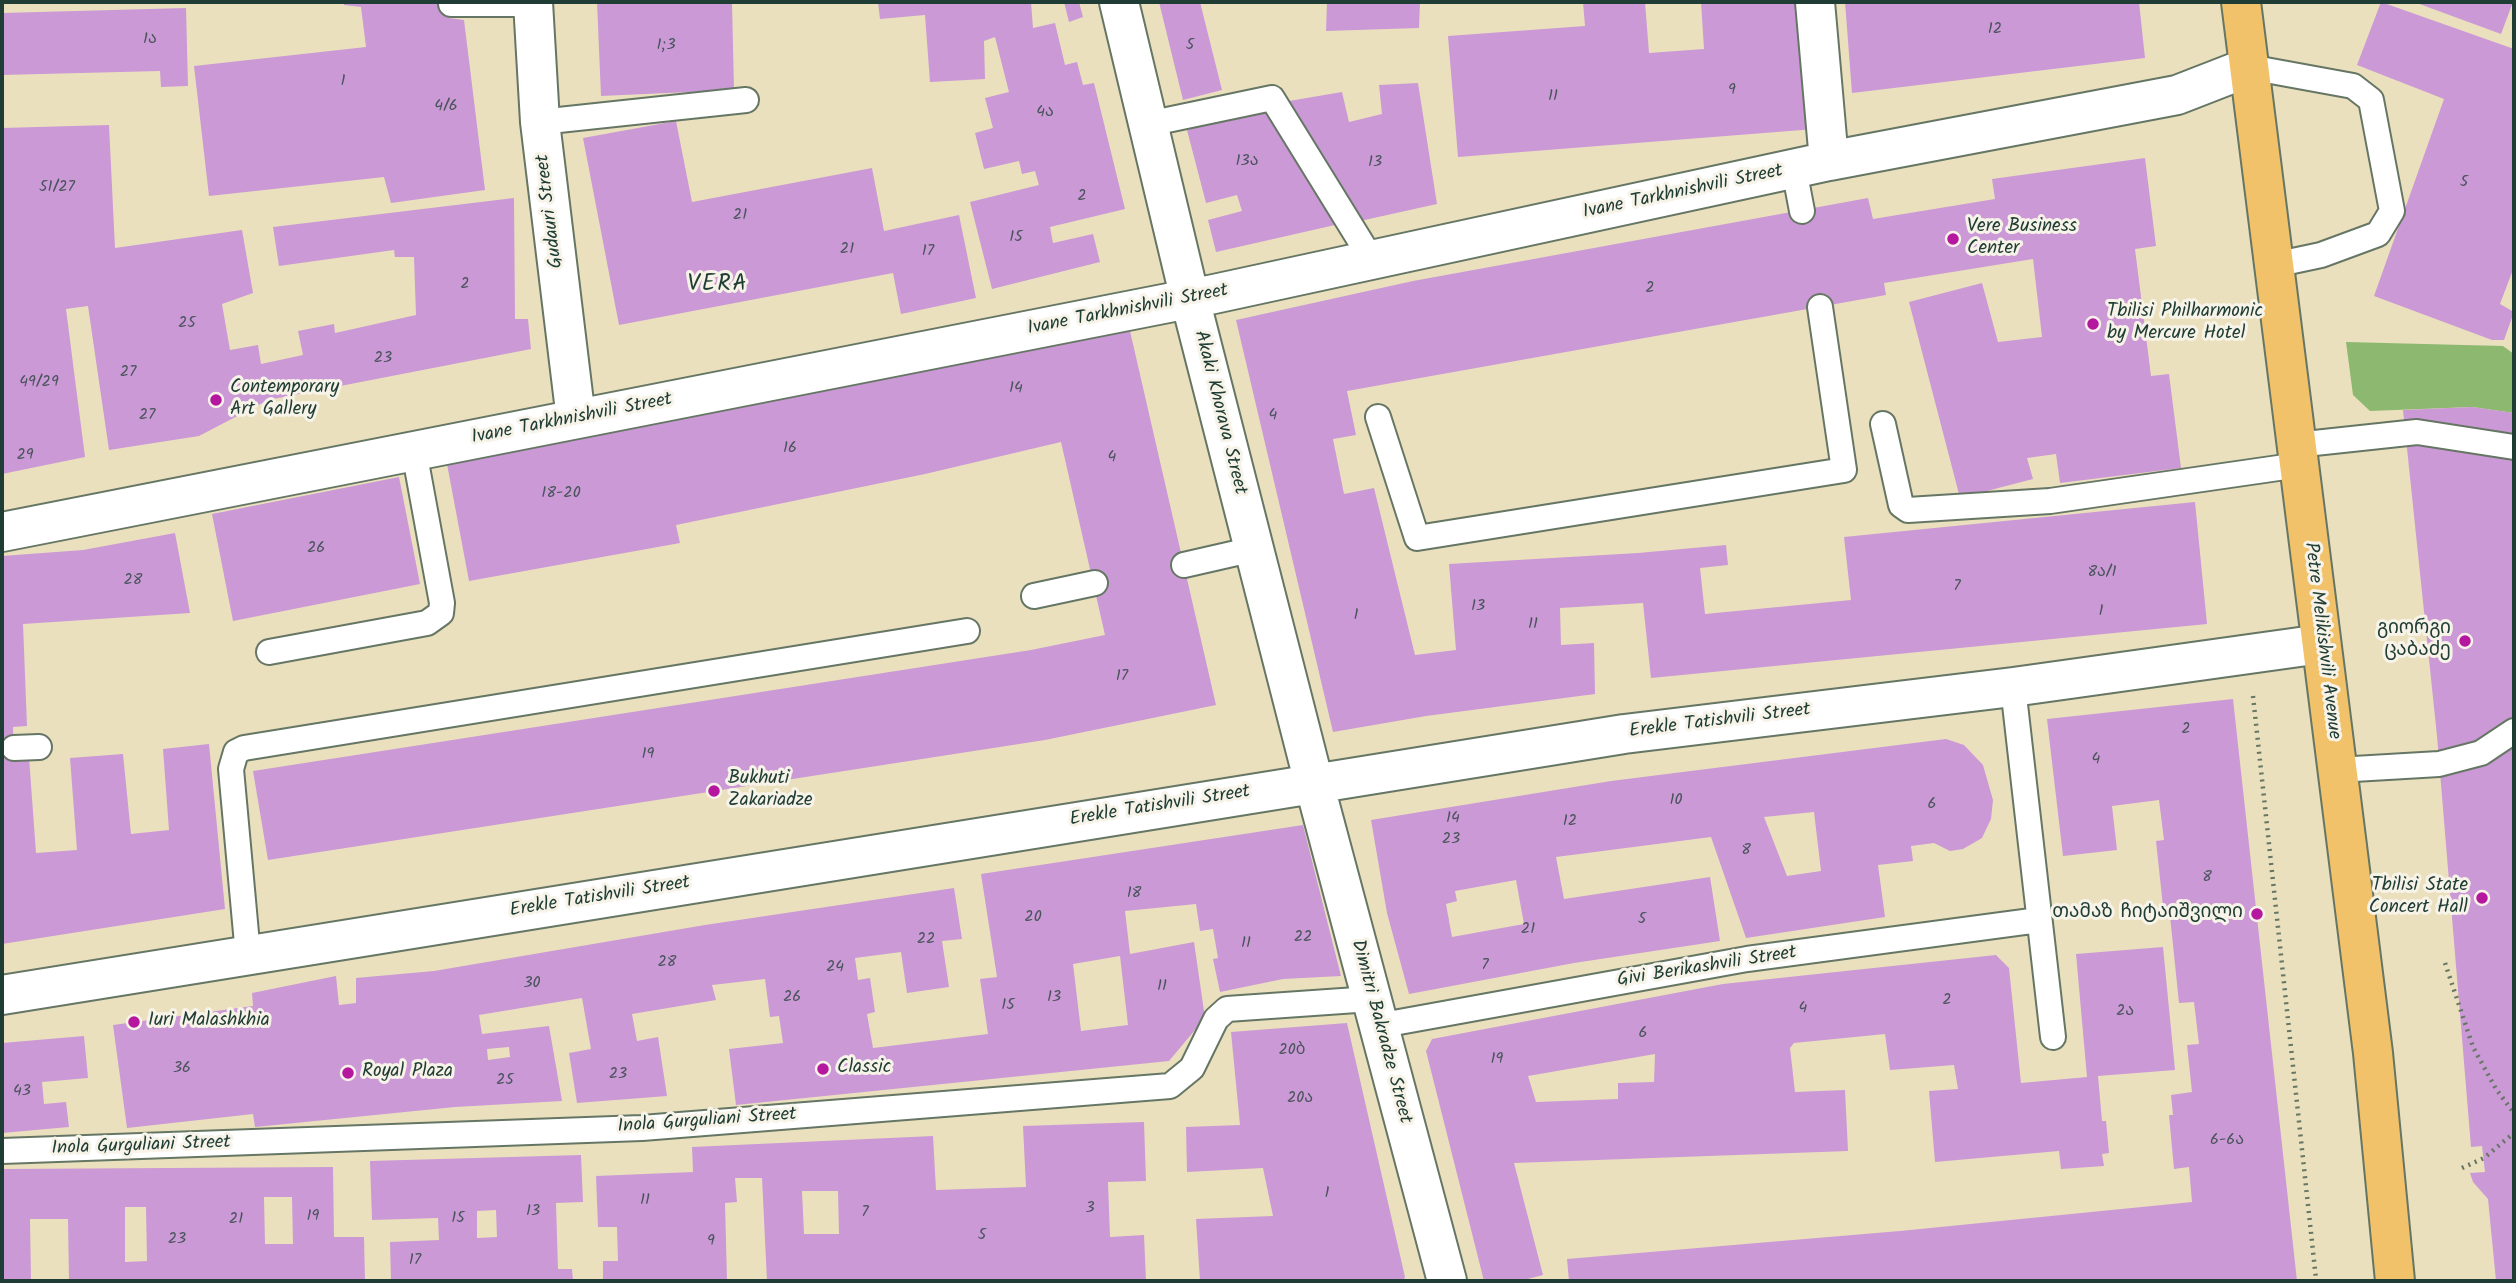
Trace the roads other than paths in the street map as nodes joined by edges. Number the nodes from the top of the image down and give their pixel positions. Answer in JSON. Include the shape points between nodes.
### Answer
{"nodes":[{"id":1,"x":1119,"y":2,"type":"edge"},
{"id":2,"x":1815,"y":2,"type":"edge"},
{"id":3,"x":2241,"y":2,"type":"edge"},
{"id":4,"x":533,"y":3,"type":"edge"},
{"id":5,"x":451,"y":4,"type":"dead end"},
{"id":6,"x":2249,"y":67,"type":"junction"},
{"id":7,"x":746,"y":100,"type":"dead end"},
{"id":8,"x":540,"y":122,"type":"junction"},
{"id":9,"x":1148,"y":124,"type":"junction"},
{"id":10,"x":1811,"y":165,"type":"junction"},
{"id":11,"x":1802,"y":211,"type":"dead end"},
{"id":12,"x":1372,"y":260,"type":"junction"},
{"id":13,"x":2274,"y":265,"type":"junction"},
{"id":14,"x":1190,"y":299,"type":"junction"},
{"id":15,"x":1820,"y":307,"type":"dead end"},
{"id":16,"x":1378,"y":417,"type":"dead end"},
{"id":17,"x":576,"y":419,"type":"junction"},
{"id":18,"x":1883,"y":424,"type":"dead end"},
{"id":19,"x":2514,"y":447,"type":"edge"},
{"id":20,"x":414,"y":451,"type":"junction"},
{"id":21,"x":2297,"y":455,"type":"junction"},
{"id":22,"x":2,"y":532,"type":"edge"},
{"id":23,"x":1254,"y":549,"type":"junction"},
{"id":24,"x":1184,"y":565,"type":"dead end"},
{"id":25,"x":1095,"y":583,"type":"dead end"},
{"id":26,"x":1034,"y":596,"type":"dead end"},
{"id":27,"x":967,"y":631,"type":"dead end"},
{"id":28,"x":2321,"y":643,"type":"junction"},
{"id":29,"x":270,"y":652,"type":"dead end"},
{"id":30,"x":2013,"y":687,"type":"junction"},
{"id":31,"x":2514,"y":731,"type":"edge"},
{"id":32,"x":39,"y":747,"type":"dead end"},
{"id":33,"x":14,"y":748,"type":"dead end"},
{"id":34,"x":2337,"y":770,"type":"junction"},
{"id":35,"x":1314,"y":783,"type":"junction"},
{"id":36,"x":2039,"y":920,"type":"junction"},
{"id":37,"x":248,"y":955,"type":"junction"},
{"id":38,"x":2,"y":995,"type":"edge"},
{"id":39,"x":1374,"y":1013,"type":"junction"},
{"id":40,"x":2053,"y":1037,"type":"dead end"},
{"id":41,"x":2,"y":1152,"type":"edge"},
{"id":42,"x":1447,"y":1281,"type":"edge"},
{"id":43,"x":2395,"y":1281,"type":"edge"}],
"edges":[{"from":1,"to":9,"type":"street","name":"Akaki Khorava Street"},
{"from":2,"to":10,"type":"street"},
{"from":3,"to":6,"type":"main road","name":"Petre Melikishvili Avenue"},
{"from":4,"to":5,"type":"lane"},
{"from":4,"to":8,"type":"street","name":"Gudauri Street"},
{"from":6,"to":10,"type":"street","name":"Ivane Tarkhnishvili Street","via":[[2177,95]]},
{"from":6,"to":13,"type":"main road","name":"Petre Melikishvili Avenue"},
{"from":6,"to":13,"type":"lane","via":[[2353,86],[2371,100],[2392,211],[2378,234],[2321,255]]},
{"from":7,"to":8,"type":"lane"},
{"from":8,"to":17,"type":"street","name":"Gudauri Street"},
{"from":9,"to":12,"type":"lane","via":[[1272,98]]},
{"from":9,"to":14,"type":"street","name":"Akaki Khorava Street"},
{"from":10,"to":11,"type":"lane"},
{"from":10,"to":12,"type":"street","name":"Ivane Tarkhnishvili Street"},
{"from":12,"to":14,"type":"street","name":"Ivane Tarkhnishvili Street"},
{"from":13,"to":21,"type":"main road","name":"Petre Melikishvili Avenue"},
{"from":14,"to":17,"type":"street","name":"Ivane Tarkhnishvili Street"},
{"from":14,"to":23,"type":"street","name":"Akaki Khorava Street"},
{"from":15,"to":16,"type":"lane","via":[[1844,470],[1417,538]]},
{"from":17,"to":20,"type":"street","name":"Ivane Tarkhnishvili Street"},
{"from":18,"to":21,"type":"lane","via":[[1901,505],[1908,510],[2050,501]]},
{"from":19,"to":21,"type":"lane","via":[[2417,432]]},
{"from":20,"to":22,"type":"street","name":"Ivane Tarkhnishvili Street"},
{"from":20,"to":29,"type":"lane","via":[[441,613],[427,623]]},
{"from":21,"to":28,"type":"main road","name":"Petre Melikishvili Avenue"},
{"from":23,"to":24,"type":"lane"},
{"from":23,"to":35,"type":"street","name":"Akaki Khorava Street"},
{"from":25,"to":26,"type":"lane"},
{"from":27,"to":37,"type":"lane","via":[[244,748],[236,752],[231,769]]},
{"from":28,"to":30,"type":"street","name":"Erekle Tatishvili Street"},
{"from":28,"to":34,"type":"main road","name":"Petre Melikishvili Avenue"},
{"from":30,"to":35,"type":"street","name":"Erekle Tatishvili Street","via":[[1624,734]]},
{"from":30,"to":36,"type":"lane"},
{"from":31,"to":34,"type":"lane","via":[[2481,753],[2439,764]]},
{"from":32,"to":33,"type":"lane"},
{"from":34,"to":43,"type":"main road","name":"Petre Melikishvili Avenue","via":[[2373,1053]]},
{"from":35,"to":37,"type":"street","name":"Erekle Tatishvili Street"},
{"from":35,"to":39,"type":"street","name":"Dimitri Bakradze Street"},
{"from":36,"to":39,"type":"lane","name":"Givi Berikashvili Street"},
{"from":36,"to":40,"type":"lane"},
{"from":37,"to":38,"type":"street","name":"Erekle Tatishvili Street"},
{"from":39,"to":41,"type":"lane","name":"Inola Gurguliani Street","via":[[1227,1009],[1216,1019],[1192,1068],[1170,1086],[642,1129]]},
{"from":39,"to":42,"type":"street","name":"Dimitri Bakradze Street"}]}
